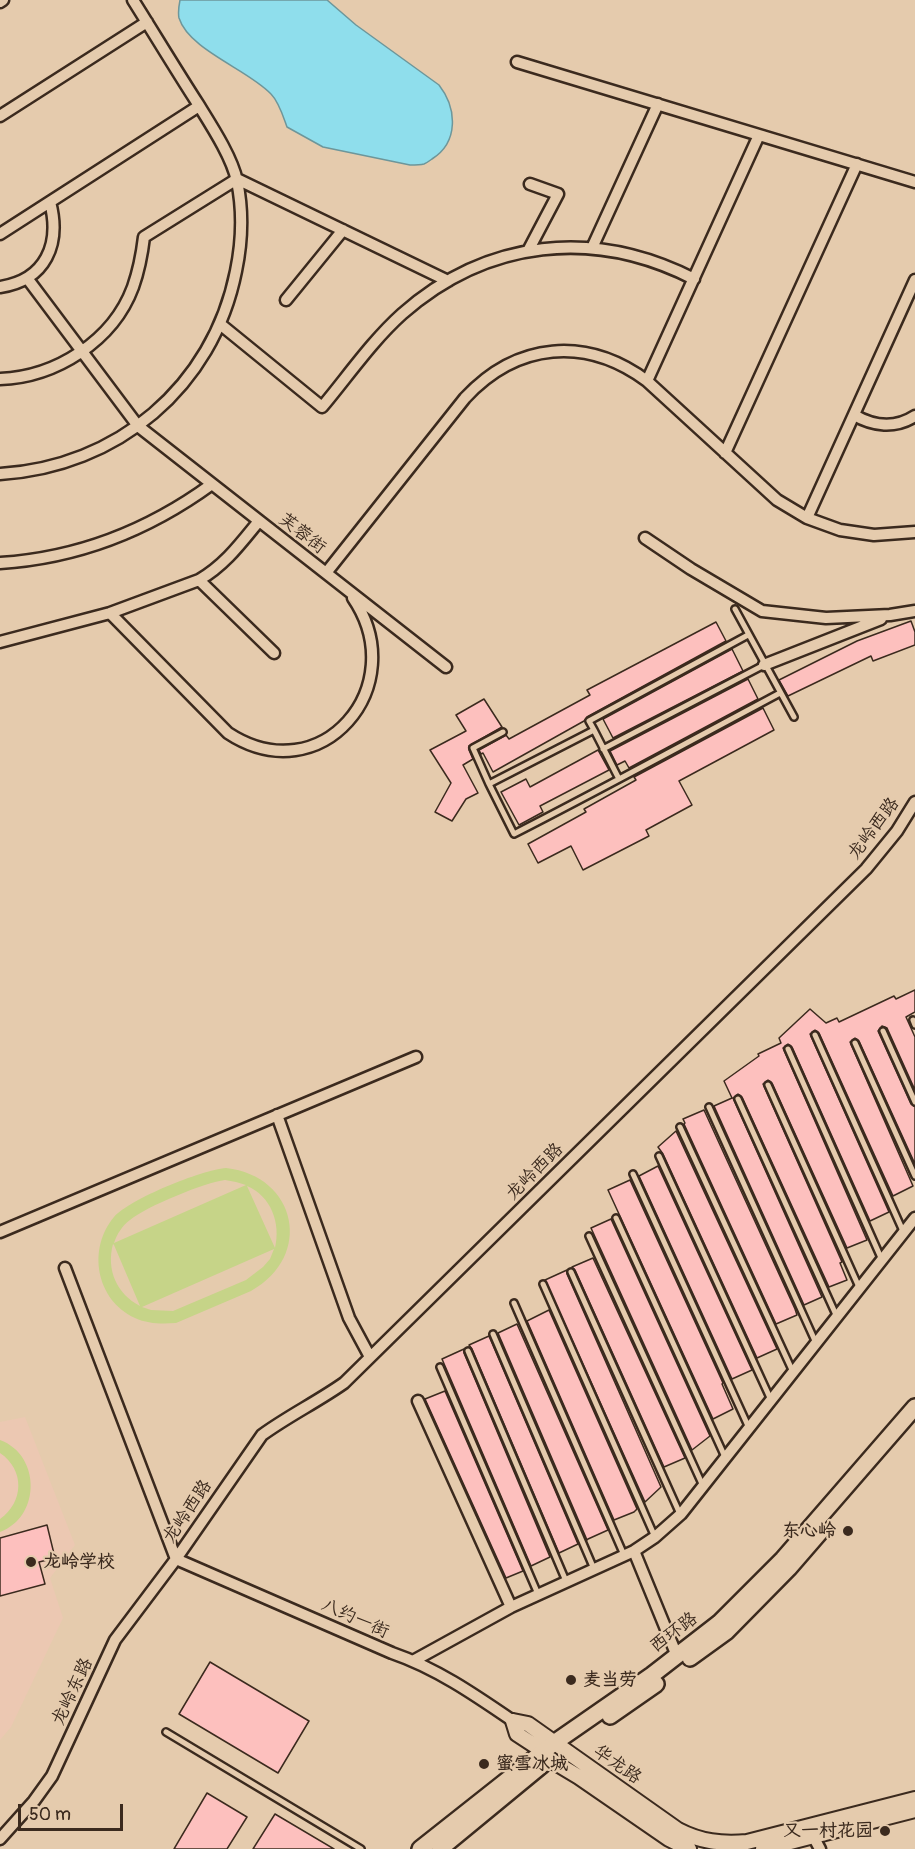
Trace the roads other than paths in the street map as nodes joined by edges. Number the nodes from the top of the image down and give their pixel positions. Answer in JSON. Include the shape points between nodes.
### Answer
{"nodes":[{"id":1,"x":133,"y":0,"type":"edge"},
{"id":2,"x":147,"y":22,"type":"junction"},
{"id":3,"x":517,"y":62,"type":"dead end"},
{"id":4,"x":658,"y":104,"type":"junction"},
{"id":5,"x":199,"y":106,"type":"junction"},
{"id":6,"x":0,"y":116,"type":"edge"},
{"id":7,"x":759,"y":135,"type":"junction"},
{"id":8,"x":857,"y":164,"type":"junction"},
{"id":9,"x":237,"y":179,"type":"junction"},
{"id":10,"x":915,"y":182,"type":"edge"},
{"id":11,"x":530,"y":184,"type":"dead end"},
{"id":12,"x":50,"y":202,"type":"junction"},
{"id":13,"x":343,"y":230,"type":"junction"},
{"id":14,"x":0,"y":234,"type":"edge"},
{"id":15,"x":592,"y":248,"type":"junction"},
{"id":16,"x":528,"y":251,"type":"junction"},
{"id":17,"x":27,"y":278,"type":"junction"},
{"id":18,"x":694,"y":279,"type":"junction"},
{"id":19,"x":915,"y":280,"type":"edge"},
{"id":20,"x":448,"y":281,"type":"junction"},
{"id":21,"x":0,"y":287,"type":"edge"},
{"id":22,"x":286,"y":300,"type":"dead end"},
{"id":23,"x":910,"y":304,"type":"edge"},
{"id":24,"x":220,"y":324,"type":"junction"},
{"id":25,"x":82,"y":351,"type":"junction"},
{"id":26,"x":0,"y":379,"type":"edge"},
{"id":27,"x":647,"y":381,"type":"junction"},
{"id":28,"x":854,"y":415,"type":"junction"},
{"id":29,"x":915,"y":416,"type":"edge"},
{"id":30,"x":138,"y":426,"type":"junction"},
{"id":31,"x":725,"y":453,"type":"junction"},
{"id":32,"x":0,"y":474,"type":"edge"},
{"id":33,"x":212,"y":484,"type":"junction"},
{"id":34,"x":807,"y":518,"type":"junction"},
{"id":35,"x":259,"y":521,"type":"junction"},
{"id":36,"x":915,"y":532,"type":"edge"},
{"id":37,"x":645,"y":538,"type":"dead end"},
{"id":38,"x":0,"y":563,"type":"edge"},
{"id":39,"x":326,"y":573,"type":"junction"},
{"id":40,"x":199,"y":580,"type":"junction"},
{"id":41,"x":349,"y":591,"type":"junction"},
{"id":42,"x":735,"y":609,"type":"dead end"},
{"id":43,"x":915,"y":611,"type":"edge"},
{"id":44,"x":110,"y":613,"type":"junction"},
{"id":45,"x":890,"y":615,"type":"junction"},
{"id":46,"x":748,"y":635,"type":"junction"},
{"id":47,"x":0,"y":642,"type":"edge"},
{"id":48,"x":274,"y":653,"type":"dead end"},
{"id":49,"x":764,"y":665,"type":"junction"},
{"id":50,"x":446,"y":668,"type":"dead end"},
{"id":51,"x":780,"y":693,"type":"junction"},
{"id":52,"x":794,"y":717,"type":"dead end"},
{"id":53,"x":594,"y":730,"type":"junction"},
{"id":54,"x":503,"y":732,"type":"dead end"},
{"id":55,"x":603,"y":749,"type":"junction"},
{"id":56,"x":619,"y":779,"type":"junction"},
{"id":57,"x":489,"y":784,"type":"junction"},
{"id":58,"x":915,"y":802,"type":"edge"},
{"id":59,"x":883,"y":1031,"type":"dead end"},
{"id":60,"x":815,"y":1035,"type":"dead end"},
{"id":61,"x":855,"y":1043,"type":"dead end"},
{"id":62,"x":788,"y":1049,"type":"dead end"},
{"id":63,"x":416,"y":1057,"type":"dead end"},
{"id":64,"x":768,"y":1084,"type":"dead end"},
{"id":65,"x":738,"y":1099,"type":"dead end"},
{"id":66,"x":915,"y":1102,"type":"edge"},
{"id":67,"x":709,"y":1107,"type":"dead end"},
{"id":68,"x":277,"y":1115,"type":"junction"},
{"id":69,"x":680,"y":1127,"type":"dead end"},
{"id":70,"x":659,"y":1156,"type":"dead end"},
{"id":71,"x":633,"y":1174,"type":"dead end"},
{"id":72,"x":915,"y":1176,"type":"edge"},
{"id":73,"x":616,"y":1218,"type":"dead end"},
{"id":74,"x":915,"y":1218,"type":"edge"},
{"id":75,"x":0,"y":1232,"type":"edge"},
{"id":76,"x":903,"y":1233,"type":"junction"},
{"id":77,"x":589,"y":1236,"type":"dead end"},
{"id":78,"x":882,"y":1260,"type":"junction"},
{"id":79,"x":65,"y":1268,"type":"dead end"},
{"id":80,"x":572,"y":1272,"type":"dead end"},
{"id":81,"x":543,"y":1284,"type":"dead end"},
{"id":82,"x":860,"y":1288,"type":"junction"},
{"id":83,"x":514,"y":1303,"type":"dead end"},
{"id":84,"x":837,"y":1317,"type":"junction"},
{"id":85,"x":493,"y":1334,"type":"dead end"},
{"id":86,"x":816,"y":1343,"type":"junction"},
{"id":87,"x":468,"y":1351,"type":"dead end"},
{"id":88,"x":370,"y":1357,"type":"junction"},
{"id":89,"x":440,"y":1367,"type":"dead end"},
{"id":90,"x":793,"y":1372,"type":"junction"},
{"id":91,"x":771,"y":1400,"type":"junction"},
{"id":92,"x":418,"y":1401,"type":"dead end"},
{"id":93,"x":915,"y":1407,"type":"edge"},
{"id":94,"x":915,"y":1422,"type":"edge"},
{"id":95,"x":749,"y":1428,"type":"junction"},
{"id":96,"x":725,"y":1458,"type":"junction"},
{"id":97,"x":703,"y":1486,"type":"junction"},
{"id":98,"x":681,"y":1515,"type":"junction"},
{"id":99,"x":655,"y":1537,"type":"junction"},
{"id":100,"x":629,"y":1553,"type":"junction"},
{"id":101,"x":176,"y":1559,"type":"junction"},
{"id":102,"x":594,"y":1569,"type":"junction"},
{"id":103,"x":566,"y":1582,"type":"junction"},
{"id":104,"x":538,"y":1595,"type":"junction"},
{"id":105,"x":511,"y":1607,"type":"junction"},
{"id":106,"x":677,"y":1656,"type":"junction"},
{"id":107,"x":413,"y":1660,"type":"junction"},
{"id":108,"x":513,"y":1721,"type":"joint"},
{"id":109,"x":166,"y":1732,"type":"dead end"},
{"id":110,"x":552,"y":1750,"type":"junction"},
{"id":111,"x":915,"y":1798,"type":"edge"},
{"id":112,"x":915,"y":1810,"type":"edge"},
{"id":113,"x":813,"y":1836,"type":"junction"},
{"id":114,"x":0,"y":1839,"type":"edge"},
{"id":115,"x":361,"y":1849,"type":"edge"},
{"id":116,"x":420,"y":1849,"type":"edge"},
{"id":117,"x":440,"y":1849,"type":"edge"},
{"id":118,"x":689,"y":1849,"type":"edge"},
{"id":119,"x":763,"y":1849,"type":"edge"},
{"id":120,"x":820,"y":1849,"type":"edge"}],
"edges":[{"from":1,"to":2,"type":"street"},
{"from":2,"to":5,"type":"street"},
{"from":2,"to":6,"type":"street"},
{"from":3,"to":4,"type":"street"},
{"from":4,"to":7,"type":"street"},
{"from":4,"to":15,"type":"street"},
{"from":5,"to":9,"type":"street"},
{"from":5,"to":12,"type":"street"},
{"from":7,"to":8,"type":"street"},
{"from":7,"to":18,"type":"street"},
{"from":8,"to":10,"type":"street"},
{"from":8,"to":31,"type":"street"},
{"from":9,"to":13,"type":"street"},
{"from":9,"to":24,"type":"street","via":[[240,242],[234,284]]},
{"from":9,"to":25,"type":"street","via":[[144,237],[141,264],[124,305],[103,334]]},
{"from":11,"to":16,"type":"street","via":[[558,194]]},
{"from":12,"to":14,"type":"street"},
{"from":12,"to":17,"type":"street","via":[[54,218],[50,252]]},
{"from":13,"to":20,"type":"street"},
{"from":13,"to":22,"type":"street"},
{"from":15,"to":16,"type":"street"},
{"from":15,"to":18,"type":"street","via":[[654,261]]},
{"from":16,"to":20,"type":"street","via":[[479,266]]},
{"from":17,"to":21,"type":"street"},
{"from":17,"to":25,"type":"street","name":"芙蓉街"},
{"from":18,"to":27,"type":"street"},
{"from":19,"to":23,"type":"street"},
{"from":20,"to":24,"type":"street","via":[[419,300],[384,332],[322,407]]},
{"from":23,"to":28,"type":"street"},
{"from":24,"to":30,"type":"street","via":[[186,380]]},
{"from":25,"to":26,"type":"street","via":[[37,373]]},
{"from":25,"to":30,"type":"street","name":"芙蓉街"},
{"from":27,"to":31,"type":"street"},
{"from":27,"to":39,"type":"street","via":[[607,358],[576,351],[530,355],[501,368],[475,386]]},
{"from":28,"to":29,"type":"street","via":[[887,425]]},
{"from":28,"to":34,"type":"street"},
{"from":30,"to":32,"type":"street","via":[[80,458],[37,470]]},
{"from":30,"to":33,"type":"street","name":"芙蓉街"},
{"from":31,"to":34,"type":"street","via":[[777,500]]},
{"from":33,"to":35,"type":"street","name":"芙蓉街"},
{"from":33,"to":38,"type":"street","via":[[168,514],[119,537],[68,554]]},
{"from":34,"to":36,"type":"street","via":[[840,530],[874,535]]},
{"from":35,"to":39,"type":"street","name":"芙蓉街"},
{"from":35,"to":40,"type":"street","via":[[228,559]]},
{"from":37,"to":45,"type":"street","via":[[762,611],[826,618]]},
{"from":39,"to":41,"type":"street","name":"芙蓉街"},
{"from":40,"to":44,"type":"street"},
{"from":40,"to":48,"type":"street"},
{"from":41,"to":44,"type":"street","via":[[369,633],[372,663],[368,689],[356,712],[338,732],[315,745],[290,751],[264,749],[228,733]]},
{"from":41,"to":50,"type":"street","name":"芙蓉街"},
{"from":42,"to":46,"type":"lane"},
{"from":43,"to":45,"type":"street"},
{"from":44,"to":47,"type":"street"},
{"from":45,"to":49,"type":"street"},
{"from":46,"to":49,"type":"lane"},
{"from":46,"to":53,"type":"lane","via":[[589,721]]},
{"from":49,"to":51,"type":"lane"},
{"from":49,"to":55,"type":"lane"},
{"from":51,"to":52,"type":"lane"},
{"from":51,"to":56,"type":"lane"},
{"from":53,"to":55,"type":"lane"},
{"from":53,"to":57,"type":"lane"},
{"from":54,"to":57,"type":"lane","via":[[473,748]]},
{"from":55,"to":56,"type":"lane"},
{"from":56,"to":57,"type":"lane","via":[[514,834]]},
{"from":58,"to":88,"type":"street","name":"龙岭西路","via":[[866,869]]},
{"from":59,"to":66,"type":"lane"},
{"from":60,"to":76,"type":"lane"},
{"from":61,"to":72,"type":"lane"},
{"from":62,"to":78,"type":"lane"},
{"from":63,"to":68,"type":"street"},
{"from":64,"to":82,"type":"lane"},
{"from":65,"to":84,"type":"lane"},
{"from":67,"to":86,"type":"lane"},
{"from":68,"to":75,"type":"street"},
{"from":68,"to":88,"type":"street","via":[[349,1318]]},
{"from":69,"to":90,"type":"lane"},
{"from":70,"to":91,"type":"lane"},
{"from":71,"to":95,"type":"lane"},
{"from":73,"to":96,"type":"lane"},
{"from":74,"to":76,"type":"street"},
{"from":76,"to":78,"type":"street"},
{"from":77,"to":97,"type":"lane"},
{"from":78,"to":82,"type":"street"},
{"from":79,"to":101,"type":"street"},
{"from":80,"to":98,"type":"lane"},
{"from":81,"to":99,"type":"lane"},
{"from":82,"to":84,"type":"street"},
{"from":83,"to":100,"type":"lane"},
{"from":84,"to":86,"type":"street"},
{"from":85,"to":102,"type":"lane"},
{"from":86,"to":90,"type":"street"},
{"from":87,"to":103,"type":"lane"},
{"from":88,"to":101,"type":"street","name":"龙岭西路","via":[[318,1402],[262,1435]]},
{"from":89,"to":104,"type":"lane"},
{"from":90,"to":91,"type":"street"},
{"from":91,"to":95,"type":"street"},
{"from":92,"to":105,"type":"street"},
{"from":93,"to":106,"type":"main road","name":"西环路","via":[[783,1559],[719,1623]]},
{"from":94,"to":110,"type":"main road","name":"西环路","via":[[789,1568],[726,1632],[636,1699]]},
{"from":95,"to":96,"type":"street"},
{"from":96,"to":97,"type":"street"},
{"from":97,"to":98,"type":"street"},
{"from":98,"to":99,"type":"street"},
{"from":99,"to":100,"type":"street"},
{"from":100,"to":102,"type":"street"},
{"from":100,"to":106,"type":"street"},
{"from":101,"to":107,"type":"street","name":"八约一街"},
{"from":101,"to":114,"type":"street","name":"龙岭东路","via":[[116,1640],[52,1776]]},
{"from":102,"to":103,"type":"street"},
{"from":103,"to":104,"type":"street"},
{"from":104,"to":105,"type":"street"},
{"from":105,"to":107,"type":"street"},
{"from":106,"to":110,"type":"main road","name":"西环路"},
{"from":107,"to":108,"type":"street","name":"八约一街"},
{"from":108,"to":110,"type":"street","name":"华龙路","via":[[517,1734]]},
{"from":109,"to":115,"type":"lane"},
{"from":110,"to":111,"type":"street","name":"华龙路","via":[[678,1830],[709,1842],[747,1842]]},
{"from":110,"to":116,"type":"main road","name":"西环路"},
{"from":110,"to":117,"type":"main road","name":"西环路"},
{"from":110,"to":118,"type":"street","name":"华龙路","via":[[579,1777]]},
{"from":112,"to":113,"type":"street"},
{"from":113,"to":119,"type":"street"},
{"from":113,"to":120,"type":"street"}]}
